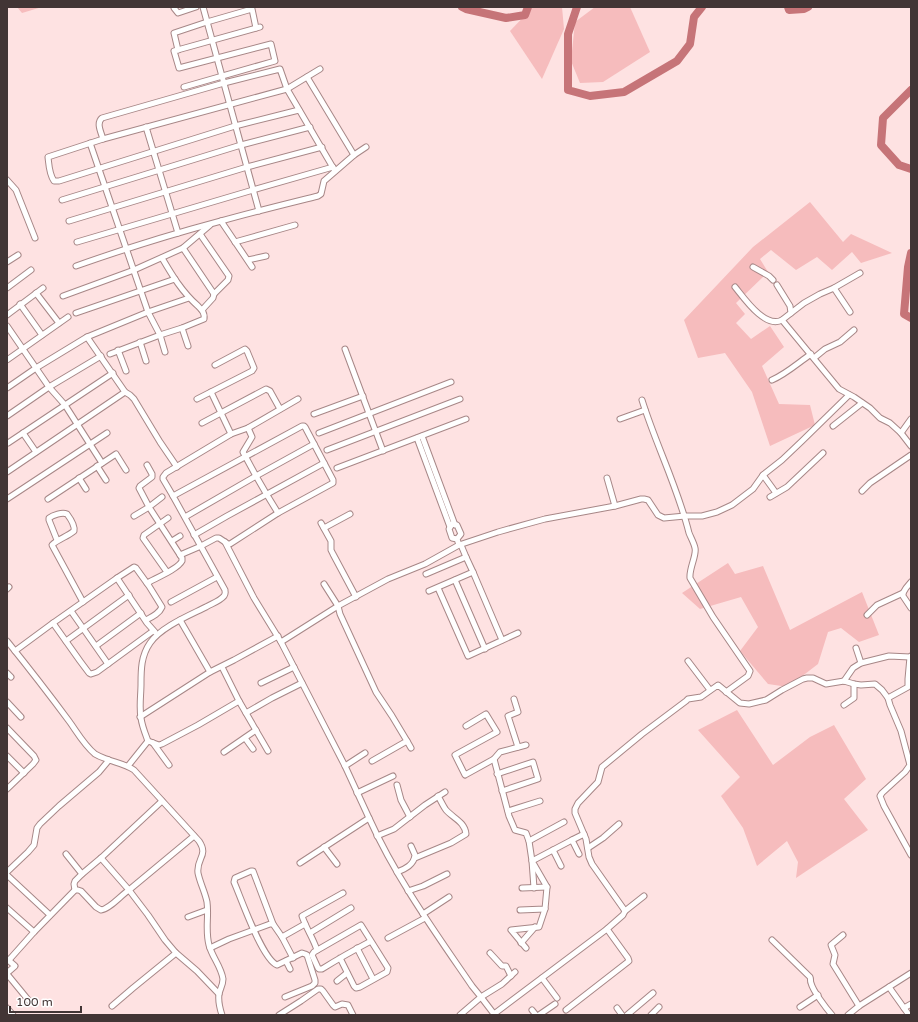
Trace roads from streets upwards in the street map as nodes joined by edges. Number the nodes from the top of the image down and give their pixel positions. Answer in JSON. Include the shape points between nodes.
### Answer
{"nodes":[{"id":1,"x":175,"y":7,"type":"edge"},
{"id":2,"x":196,"y":7,"type":"edge"},
{"id":3,"x":203,"y":7,"type":"edge"},
{"id":4,"x":207,"y":22,"type":"junction"},
{"id":5,"x":212,"y":40,"type":"junction"},
{"id":6,"x":178,"y":50,"type":"junction"},
{"id":7,"x":217,"y":58,"type":"junction"},
{"id":8,"x":320,"y":69,"type":"dead end"},
{"id":9,"x":222,"y":76,"type":"junction"},
{"id":10,"x":307,"y":77,"type":"junction"},
{"id":11,"x":224,"y":83,"type":"junction"},
{"id":12,"x":184,"y":87,"type":"dead end"},
{"id":13,"x":287,"y":89,"type":"junction"},
{"id":14,"x":230,"y":104,"type":"junction"},
{"id":15,"x":299,"y":110,"type":"junction"},
{"id":16,"x":235,"y":126,"type":"junction"},
{"id":17,"x":146,"y":127,"type":"junction"},
{"id":18,"x":310,"y":128,"type":"junction"},
{"id":19,"x":103,"y":139,"type":"junction"},
{"id":20,"x":90,"y":143,"type":"junction"},
{"id":21,"x":241,"y":145,"type":"junction"},
{"id":22,"x":322,"y":147,"type":"junction"},
{"id":23,"x":366,"y":147,"type":"dead end"},
{"id":24,"x":153,"y":152,"type":"junction"},
{"id":25,"x":354,"y":155,"type":"junction"},
{"id":26,"x":247,"y":167,"type":"junction"},
{"id":27,"x":99,"y":168,"type":"junction"},
{"id":28,"x":334,"y":169,"type":"junction"},
{"id":29,"x":159,"y":170,"type":"junction"},
{"id":30,"x":7,"y":180,"type":"edge"},
{"id":31,"x":105,"y":187,"type":"junction"},
{"id":32,"x":253,"y":190,"type":"junction"},
{"id":33,"x":165,"y":192,"type":"junction"},
{"id":34,"x":62,"y":200,"type":"dead end"},
{"id":35,"x":112,"y":208,"type":"junction"},
{"id":36,"x":259,"y":211,"type":"junction"},
{"id":37,"x":172,"y":214,"type":"junction"},
{"id":38,"x":69,"y":221,"type":"dead end"},
{"id":39,"x":221,"y":221,"type":"junction"},
{"id":40,"x":212,"y":223,"type":"junction"},
{"id":41,"x":295,"y":225,"type":"dead end"},
{"id":42,"x":120,"y":230,"type":"junction"},
{"id":43,"x":178,"y":233,"type":"junction"},
{"id":44,"x":200,"y":234,"type":"junction"},
{"id":45,"x":35,"y":238,"type":"dead end"},
{"id":46,"x":77,"y":242,"type":"dead end"},
{"id":47,"x":235,"y":242,"type":"junction"},
{"id":48,"x":126,"y":248,"type":"junction"},
{"id":49,"x":183,"y":248,"type":"junction"},
{"id":50,"x":18,"y":255,"type":"dead end"},
{"id":51,"x":266,"y":256,"type":"dead end"},
{"id":52,"x":162,"y":258,"type":"junction"},
{"id":53,"x":248,"y":260,"type":"junction"},
{"id":54,"x":7,"y":262,"type":"edge"},
{"id":55,"x":76,"y":266,"type":"dead end"},
{"id":56,"x":252,"y":267,"type":"dead end"},
{"id":57,"x":753,"y":267,"type":"dead end"},
{"id":58,"x":31,"y":270,"type":"dead end"},
{"id":59,"x":134,"y":270,"type":"junction"},
{"id":60,"x":860,"y":273,"type":"dead end"},
{"id":61,"x":175,"y":279,"type":"junction"},
{"id":62,"x":773,"y":280,"type":"dead end"},
{"id":63,"x":777,"y":285,"type":"dead end"},
{"id":64,"x":735,"y":287,"type":"dead end"},
{"id":65,"x":7,"y":288,"type":"edge"},
{"id":66,"x":43,"y":288,"type":"dead end"},
{"id":67,"x":834,"y":288,"type":"junction"},
{"id":68,"x":141,"y":291,"type":"junction"},
{"id":69,"x":36,"y":293,"type":"junction"},
{"id":70,"x":214,"y":294,"type":"junction"},
{"id":71,"x":63,"y":296,"type":"dead end"},
{"id":72,"x":189,"y":298,"type":"junction"},
{"id":73,"x":20,"y":304,"type":"junction"},
{"id":74,"x":202,"y":310,"type":"junction"},
{"id":75,"x":148,"y":312,"type":"junction"},
{"id":76,"x":850,"y":312,"type":"dead end"},
{"id":77,"x":792,"y":313,"type":"junction"},
{"id":78,"x":76,"y":314,"type":"dead end"},
{"id":79,"x":7,"y":315,"type":"edge"},
{"id":80,"x":68,"y":317,"type":"dead end"},
{"id":81,"x":782,"y":320,"type":"junction"},
{"id":82,"x":59,"y":323,"type":"junction"},
{"id":83,"x":7,"y":326,"type":"edge"},
{"id":84,"x":182,"y":328,"type":"junction"},
{"id":85,"x":854,"y":330,"type":"dead end"},
{"id":86,"x":42,"y":335,"type":"junction"},
{"id":87,"x":160,"y":335,"type":"junction"},
{"id":88,"x":87,"y":337,"type":"junction"},
{"id":89,"x":140,"y":342,"type":"junction"},
{"id":90,"x":188,"y":346,"type":"dead end"},
{"id":91,"x":23,"y":349,"type":"junction"},
{"id":92,"x":345,"y":349,"type":"dead end"},
{"id":93,"x":118,"y":350,"type":"junction"},
{"id":94,"x":166,"y":352,"type":"dead end"},
{"id":95,"x":110,"y":354,"type":"dead end"},
{"id":96,"x":101,"y":356,"type":"junction"},
{"id":97,"x":812,"y":356,"type":"junction"},
{"id":98,"x":7,"y":360,"type":"edge"},
{"id":99,"x":146,"y":361,"type":"dead end"},
{"id":100,"x":215,"y":365,"type":"dead end"},
{"id":101,"x":36,"y":368,"type":"junction"},
{"id":102,"x":126,"y":371,"type":"dead end"},
{"id":103,"x":113,"y":373,"type":"junction"},
{"id":104,"x":772,"y":380,"type":"dead end"},
{"id":105,"x":451,"y":382,"type":"dead end"},
{"id":106,"x":49,"y":387,"type":"junction"},
{"id":107,"x":7,"y":388,"type":"edge"},
{"id":108,"x":125,"y":392,"type":"junction"},
{"id":109,"x":211,"y":392,"type":"junction"},
{"id":110,"x":849,"y":395,"type":"junction"},
{"id":111,"x":363,"y":396,"type":"junction"},
{"id":112,"x":197,"y":399,"type":"dead end"},
{"id":113,"x":460,"y":399,"type":"dead end"},
{"id":114,"x":298,"y":400,"type":"dead end"},
{"id":115,"x":642,"y":400,"type":"dead end"},
{"id":116,"x":862,"y":403,"type":"junction"},
{"id":117,"x":65,"y":405,"type":"junction"},
{"id":118,"x":280,"y":410,"type":"junction"},
{"id":119,"x":645,"y":410,"type":"junction"},
{"id":120,"x":221,"y":413,"type":"junction"},
{"id":121,"x":314,"y":414,"type":"dead end"},
{"id":122,"x":369,"y":414,"type":"junction"},
{"id":123,"x":7,"y":416,"type":"edge"},
{"id":124,"x":466,"y":419,"type":"dead end"},
{"id":125,"x":620,"y":419,"type":"dead end"},
{"id":126,"x":911,"y":419,"type":"edge"},
{"id":127,"x":202,"y":423,"type":"dead end"},
{"id":128,"x":77,"y":425,"type":"junction"},
{"id":129,"x":833,"y":426,"type":"dead end"},
{"id":130,"x":248,"y":428,"type":"junction"},
{"id":131,"x":376,"y":432,"type":"junction"},
{"id":132,"x":23,"y":433,"type":"junction"},
{"id":133,"x":107,"y":433,"type":"dead end"},
{"id":134,"x":319,"y":433,"type":"dead end"},
{"id":135,"x":901,"y":433,"type":"junction"},
{"id":136,"x":231,"y":434,"type":"junction"},
{"id":137,"x":419,"y":437,"type":"junction"},
{"id":138,"x":8,"y":443,"type":"edge"},
{"id":139,"x":89,"y":444,"type":"junction"},
{"id":140,"x":314,"y":444,"type":"junction"},
{"id":141,"x":911,"y":446,"type":"edge"},
{"id":142,"x":327,"y":450,"type":"dead end"},
{"id":143,"x":383,"y":451,"type":"junction"},
{"id":144,"x":36,"y":452,"type":"junction"},
{"id":145,"x":823,"y":453,"type":"dead end"},
{"id":146,"x":911,"y":455,"type":"edge"},
{"id":147,"x":245,"y":456,"type":"junction"},
{"id":148,"x":324,"y":464,"type":"junction"},
{"id":149,"x":99,"y":465,"type":"junction"},
{"id":150,"x":147,"y":465,"type":"dead end"},
{"id":151,"x":177,"y":467,"type":"junction"},
{"id":152,"x":337,"y":468,"type":"dead end"},
{"id":153,"x":126,"y":470,"type":"dead end"},
{"id":154,"x":7,"y":472,"type":"edge"},
{"id":155,"x":763,"y":475,"type":"junction"},
{"id":156,"x":256,"y":476,"type":"junction"},
{"id":157,"x":79,"y":478,"type":"junction"},
{"id":158,"x":607,"y":478,"type":"dead end"},
{"id":159,"x":106,"y":480,"type":"dead end"},
{"id":160,"x":86,"y":489,"type":"dead end"},
{"id":161,"x":862,"y":491,"type":"dead end"},
{"id":162,"x":776,"y":493,"type":"junction"},
{"id":163,"x":266,"y":495,"type":"junction"},
{"id":164,"x":173,"y":496,"type":"junction"},
{"id":165,"x":162,"y":497,"type":"dead end"},
{"id":166,"x":770,"y":497,"type":"dead end"},
{"id":167,"x":7,"y":499,"type":"edge"},
{"id":168,"x":48,"y":499,"type":"dead end"},
{"id":169,"x":615,"y":506,"type":"junction"},
{"id":170,"x":149,"y":507,"type":"junction"},
{"id":171,"x":278,"y":513,"type":"junction"},
{"id":172,"x":350,"y":514,"type":"dead end"},
{"id":173,"x":134,"y":516,"type":"dead end"},
{"id":174,"x":685,"y":516,"type":"junction"},
{"id":175,"x":184,"y":517,"type":"junction"},
{"id":176,"x":168,"y":518,"type":"dead end"},
{"id":177,"x":159,"y":524,"type":"junction"},
{"id":178,"x":453,"y":526,"type":"junction"},
{"id":179,"x":194,"y":535,"type":"junction"},
{"id":180,"x":180,"y":536,"type":"dead end"},
{"id":181,"x":457,"y":539,"type":"junction"},
{"id":182,"x":58,"y":540,"type":"junction"},
{"id":183,"x":172,"y":541,"type":"junction"},
{"id":184,"x":225,"y":542,"type":"junction"},
{"id":185,"x":460,"y":545,"type":"junction"},
{"id":186,"x":201,"y":546,"type":"junction"},
{"id":187,"x":180,"y":555,"type":"junction"},
{"id":188,"x":466,"y":557,"type":"junction"},
{"id":189,"x":167,"y":572,"type":"junction"},
{"id":190,"x":473,"y":572,"type":"junction"},
{"id":191,"x":426,"y":574,"type":"dead end"},
{"id":192,"x":217,"y":577,"type":"junction"},
{"id":193,"x":116,"y":578,"type":"junction"},
{"id":194,"x":455,"y":580,"type":"junction"},
{"id":195,"x":911,"y":582,"type":"edge"},
{"id":196,"x":147,"y":583,"type":"junction"},
{"id":197,"x":324,"y":584,"type":"dead end"},
{"id":198,"x":438,"y":588,"type":"junction"},
{"id":199,"x":429,"y":592,"type":"dead end"},
{"id":200,"x":903,"y":592,"type":"junction"},
{"id":201,"x":129,"y":595,"type":"junction"},
{"id":202,"x":356,"y":597,"type":"junction"},
{"id":203,"x":83,"y":602,"type":"junction"},
{"id":204,"x":171,"y":602,"type":"dead end"},
{"id":205,"x":338,"y":606,"type":"junction"},
{"id":206,"x":911,"y":608,"type":"edge"},
{"id":207,"x":71,"y":611,"type":"junction"},
{"id":208,"x":141,"y":613,"type":"junction"},
{"id":209,"x":867,"y":615,"type":"dead end"},
{"id":210,"x":146,"y":620,"type":"junction"},
{"id":211,"x":180,"y":620,"type":"junction"},
{"id":212,"x":53,"y":623,"type":"junction"},
{"id":213,"x":83,"y":628,"type":"junction"},
{"id":214,"x":155,"y":632,"type":"junction"},
{"id":215,"x":518,"y":633,"type":"dead end"},
{"id":216,"x":278,"y":636,"type":"junction"},
{"id":217,"x":502,"y":640,"type":"junction"},
{"id":218,"x":7,"y":641,"type":"edge"},
{"id":219,"x":66,"y":641,"type":"junction"},
{"id":220,"x":281,"y":642,"type":"junction"},
{"id":221,"x":96,"y":646,"type":"junction"},
{"id":222,"x":856,"y":648,"type":"dead end"},
{"id":223,"x":485,"y":649,"type":"junction"},
{"id":224,"x":15,"y":651,"type":"junction"},
{"id":225,"x":910,"y":657,"type":"edge"},
{"id":226,"x":688,"y":661,"type":"dead end"},
{"id":227,"x":861,"y":663,"type":"junction"},
{"id":228,"x":108,"y":664,"type":"junction"},
{"id":229,"x":222,"y":667,"type":"junction"},
{"id":230,"x":294,"y":667,"type":"junction"},
{"id":231,"x":210,"y":672,"type":"junction"},
{"id":232,"x":7,"y":673,"type":"edge"},
{"id":233,"x":11,"y":677,"type":"dead end"},
{"id":234,"x":844,"y":681,"type":"junction"},
{"id":235,"x":261,"y":683,"type":"dead end"},
{"id":236,"x":302,"y":683,"type":"junction"},
{"id":237,"x":854,"y":684,"type":"junction"},
{"id":238,"x":909,"y":687,"type":"edge"},
{"id":239,"x":710,"y":690,"type":"junction"},
{"id":240,"x":726,"y":692,"type":"junction"},
{"id":241,"x":888,"y":698,"type":"junction"},
{"id":242,"x":514,"y":699,"type":"dead end"},
{"id":243,"x":239,"y":701,"type":"junction"},
{"id":244,"x":7,"y":702,"type":"edge"},
{"id":245,"x":844,"y":705,"type":"dead end"},
{"id":246,"x":246,"y":713,"type":"junction"},
{"id":247,"x":21,"y":717,"type":"dead end"},
{"id":248,"x":140,"y":717,"type":"junction"},
{"id":249,"x":466,"y":726,"type":"dead end"},
{"id":250,"x":7,"y":728,"type":"edge"},
{"id":251,"x":256,"y":730,"type":"junction"},
{"id":252,"x":245,"y":738,"type":"junction"},
{"id":253,"x":407,"y":741,"type":"junction"},
{"id":254,"x":150,"y":742,"type":"junction"},
{"id":255,"x":526,"y":745,"type":"dead end"},
{"id":256,"x":518,"y":747,"type":"junction"},
{"id":257,"x":411,"y":748,"type":"dead end"},
{"id":258,"x":253,"y":750,"type":"dead end"},
{"id":259,"x":268,"y":751,"type":"dead end"},
{"id":260,"x":224,"y":752,"type":"dead end"},
{"id":261,"x":365,"y":753,"type":"dead end"},
{"id":262,"x":7,"y":756,"type":"edge"},
{"id":263,"x":494,"y":759,"type":"junction"},
{"id":264,"x":109,"y":760,"type":"junction"},
{"id":265,"x":372,"y":761,"type":"dead end"},
{"id":266,"x":168,"y":765,"type":"dead end"},
{"id":267,"x":910,"y":765,"type":"edge"},
{"id":268,"x":128,"y":766,"type":"junction"},
{"id":269,"x":345,"y":766,"type":"junction"},
{"id":270,"x":24,"y":773,"type":"junction"},
{"id":271,"x":497,"y":774,"type":"junction"},
{"id":272,"x":393,"y":776,"type":"dead end"},
{"id":273,"x":397,"y":785,"type":"dead end"},
{"id":274,"x":8,"y":786,"type":"edge"},
{"id":275,"x":502,"y":790,"type":"junction"},
{"id":276,"x":445,"y":792,"type":"dead end"},
{"id":277,"x":357,"y":793,"type":"junction"},
{"id":278,"x":438,"y":796,"type":"junction"},
{"id":279,"x":162,"y":801,"type":"junction"},
{"id":280,"x":540,"y":801,"type":"dead end"},
{"id":281,"x":508,"y":812,"type":"junction"},
{"id":282,"x":410,"y":817,"type":"junction"},
{"id":283,"x":369,"y":818,"type":"junction"},
{"id":284,"x":564,"y":822,"type":"dead end"},
{"id":285,"x":619,"y":824,"type":"dead end"},
{"id":286,"x":584,"y":834,"type":"junction"},
{"id":287,"x":194,"y":836,"type":"junction"},
{"id":288,"x":377,"y":836,"type":"junction"},
{"id":289,"x":572,"y":840,"type":"junction"},
{"id":290,"x":529,"y":841,"type":"junction"},
{"id":291,"x":411,"y":846,"type":"dead end"},
{"id":292,"x":324,"y":848,"type":"junction"},
{"id":293,"x":588,"y":848,"type":"junction"},
{"id":294,"x":553,"y":850,"type":"junction"},
{"id":295,"x":66,"y":854,"type":"dead end"},
{"id":296,"x":579,"y":854,"type":"dead end"},
{"id":297,"x":911,"y":855,"type":"edge"},
{"id":298,"x":102,"y":858,"type":"junction"},
{"id":299,"x":415,"y":858,"type":"junction"},
{"id":300,"x":532,"y":862,"type":"junction"},
{"id":301,"x":300,"y":863,"type":"dead end"},
{"id":302,"x":338,"y":864,"type":"dead end"},
{"id":303,"x":561,"y":866,"type":"dead end"},
{"id":304,"x":397,"y":872,"type":"junction"},
{"id":305,"x":7,"y":873,"type":"edge"},
{"id":306,"x":82,"y":874,"type":"junction"},
{"id":307,"x":447,"y":874,"type":"dead end"},
{"id":308,"x":547,"y":887,"type":"junction"},
{"id":309,"x":522,"y":888,"type":"dead end"},
{"id":310,"x":534,"y":888,"type":"junction"},
{"id":311,"x":75,"y":890,"type":"junction"},
{"id":312,"x":129,"y":890,"type":"junction"},
{"id":313,"x":408,"y":891,"type":"junction"},
{"id":314,"x":343,"y":893,"type":"dead end"},
{"id":315,"x":449,"y":896,"type":"dead end"},
{"id":316,"x":644,"y":896,"type":"dead end"},
{"id":317,"x":7,"y":908,"type":"edge"},
{"id":318,"x":351,"y":908,"type":"dead end"},
{"id":319,"x":545,"y":909,"type":"junction"},
{"id":320,"x":207,"y":910,"type":"junction"},
{"id":321,"x":520,"y":910,"type":"dead end"},
{"id":322,"x":624,"y":911,"type":"junction"},
{"id":323,"x":50,"y":915,"type":"junction"},
{"id":324,"x":424,"y":916,"type":"junction"},
{"id":325,"x":188,"y":918,"type":"dead end"},
{"id":326,"x":273,"y":924,"type":"junction"},
{"id":327,"x":305,"y":924,"type":"junction"},
{"id":328,"x":535,"y":927,"type":"junction"},
{"id":329,"x":606,"y":929,"type":"junction"},
{"id":330,"x":253,"y":930,"type":"junction"},
{"id":331,"x":34,"y":932,"type":"junction"},
{"id":332,"x":310,"y":933,"type":"junction"},
{"id":333,"x":843,"y":935,"type":"dead end"},
{"id":334,"x":282,"y":937,"type":"junction"},
{"id":335,"x":388,"y":938,"type":"dead end"},
{"id":336,"x":772,"y":940,"type":"dead end"},
{"id":337,"x":371,"y":941,"type":"junction"},
{"id":338,"x":521,"y":942,"type":"junction"},
{"id":339,"x":210,"y":948,"type":"junction"},
{"id":340,"x":357,"y":948,"type":"junction"},
{"id":341,"x":526,"y":948,"type":"dead end"},
{"id":342,"x":317,"y":950,"type":"junction"},
{"id":343,"x":176,"y":953,"type":"junction"},
{"id":344,"x":490,"y":953,"type":"dead end"},
{"id":345,"x":293,"y":958,"type":"junction"},
{"id":346,"x":340,"y":958,"type":"junction"},
{"id":347,"x":8,"y":960,"type":"edge"},
{"id":348,"x":286,"y":961,"type":"junction"},
{"id":349,"x":290,"y":969,"type":"dead end"},
{"id":350,"x":7,"y":973,"type":"edge"},
{"id":351,"x":347,"y":973,"type":"junction"},
{"id":352,"x":911,"y":973,"type":"edge"},
{"id":353,"x":542,"y":978,"type":"junction"},
{"id":354,"x":373,"y":979,"type":"junction"},
{"id":355,"x":337,"y":981,"type":"dead end"},
{"id":356,"x":889,"y":987,"type":"junction"},
{"id":357,"x":653,"y":993,"type":"dead end"},
{"id":358,"x":219,"y":994,"type":"junction"},
{"id":359,"x":818,"y":996,"type":"junction"},
{"id":360,"x":286,"y":997,"type":"dead end"},
{"id":361,"x":481,"y":997,"type":"junction"},
{"id":362,"x":30,"y":1002,"type":"dead end"},
{"id":363,"x":911,"y":1004,"type":"edge"},
{"id":364,"x":112,"y":1006,"type":"dead end"},
{"id":365,"x":859,"y":1006,"type":"junction"},
{"id":366,"x":800,"y":1007,"type":"dead end"},
{"id":367,"x":7,"y":1008,"type":"edge"},
{"id":368,"x":617,"y":1008,"type":"dead end"},
{"id":369,"x":904,"y":1008,"type":"junction"},
{"id":370,"x":532,"y":1010,"type":"dead end"},
{"id":371,"x":566,"y":1010,"type":"dead end"},
{"id":372,"x":658,"y":1011,"type":"edge"},
{"id":373,"x":497,"y":1014,"type":"edge"},
{"id":374,"x":13,"y":1015,"type":"edge"},
{"id":375,"x":222,"y":1015,"type":"edge"},
{"id":376,"x":279,"y":1015,"type":"edge"},
{"id":377,"x":353,"y":1015,"type":"edge"},
{"id":378,"x":460,"y":1015,"type":"edge"},
{"id":379,"x":538,"y":1015,"type":"edge"},
{"id":380,"x":622,"y":1015,"type":"edge"},
{"id":381,"x":627,"y":1015,"type":"edge"},
{"id":382,"x":651,"y":1015,"type":"edge"},
{"id":383,"x":832,"y":1015,"type":"edge"},
{"id":384,"x":848,"y":1015,"type":"edge"},
{"id":385,"x":909,"y":1015,"type":"edge"}],
"edges":[{"from":1,"to":2,"type":"street","via":[[178,13]]},
{"from":3,"to":4,"type":"street"},
{"from":4,"to":5,"type":"street"},
{"from":4,"to":5,"type":"street","via":[[252,9],[258,27]]},
{"from":4,"to":6,"type":"street","via":[[174,33]]},
{"from":5,"to":6,"type":"street"},
{"from":5,"to":7,"type":"street"},
{"from":6,"to":7,"type":"street","via":[[174,51],[179,68]]},
{"from":7,"to":9,"type":"street"},
{"from":7,"to":9,"type":"street","via":[[271,44],[275,61]]},
{"from":8,"to":10,"type":"street"},
{"from":9,"to":11,"type":"street"},
{"from":9,"to":12,"type":"street"},
{"from":10,"to":13,"type":"street"},
{"from":10,"to":25,"type":"street"},
{"from":11,"to":13,"type":"street","via":[[280,69]]},
{"from":11,"to":14,"type":"street"},
{"from":11,"to":19,"type":"street","via":[[102,118],[98,123]]},
{"from":13,"to":14,"type":"street"},
{"from":13,"to":15,"type":"street"},
{"from":14,"to":16,"type":"street"},
{"from":14,"to":17,"type":"street"},
{"from":15,"to":16,"type":"street"},
{"from":15,"to":18,"type":"street"},
{"from":16,"to":21,"type":"street"},
{"from":16,"to":24,"type":"street"},
{"from":17,"to":19,"type":"street"},
{"from":17,"to":24,"type":"street"},
{"from":18,"to":21,"type":"street"},
{"from":18,"to":22,"type":"street"},
{"from":19,"to":20,"type":"street"},
{"from":20,"to":27,"type":"street"},
{"from":20,"to":27,"type":"street","via":[[48,157],[51,177],[54,181],[59,181]]},
{"from":21,"to":26,"type":"street"},
{"from":21,"to":29,"type":"street"},
{"from":22,"to":26,"type":"street"},
{"from":22,"to":28,"type":"street"},
{"from":23,"to":25,"type":"street"},
{"from":24,"to":27,"type":"street"},
{"from":24,"to":29,"type":"street"},
{"from":25,"to":28,"type":"street"},
{"from":26,"to":32,"type":"street"},
{"from":26,"to":33,"type":"street"},
{"from":27,"to":31,"type":"street"},
{"from":28,"to":32,"type":"street"},
{"from":28,"to":36,"type":"street","via":[[324,181],[321,194],[318,196]]},
{"from":29,"to":31,"type":"street"},
{"from":29,"to":33,"type":"street"},
{"from":30,"to":45,"type":"street","via":[[16,190]]},
{"from":31,"to":34,"type":"street"},
{"from":31,"to":35,"type":"street"},
{"from":32,"to":36,"type":"street"},
{"from":32,"to":37,"type":"street"},
{"from":33,"to":35,"type":"street"},
{"from":33,"to":37,"type":"street"},
{"from":35,"to":38,"type":"street"},
{"from":35,"to":42,"type":"street"},
{"from":36,"to":39,"type":"street"},
{"from":37,"to":42,"type":"street"},
{"from":37,"to":43,"type":"street"},
{"from":39,"to":40,"type":"street"},
{"from":39,"to":47,"type":"street"},
{"from":40,"to":43,"type":"street"},
{"from":40,"to":44,"type":"street"},
{"from":41,"to":47,"type":"street"},
{"from":42,"to":46,"type":"street"},
{"from":42,"to":48,"type":"street"},
{"from":43,"to":48,"type":"street"},
{"from":44,"to":49,"type":"street"},
{"from":44,"to":70,"type":"street","via":[[229,276]]},
{"from":47,"to":53,"type":"street"},
{"from":48,"to":55,"type":"street"},
{"from":48,"to":59,"type":"street"},
{"from":49,"to":52,"type":"street"},
{"from":49,"to":70,"type":"street"},
{"from":50,"to":54,"type":"street"},
{"from":51,"to":53,"type":"street"},
{"from":52,"to":59,"type":"street"},
{"from":52,"to":61,"type":"street"},
{"from":53,"to":56,"type":"street"},
{"from":57,"to":62,"type":"street"},
{"from":58,"to":65,"type":"street"},
{"from":59,"to":68,"type":"street"},
{"from":59,"to":71,"type":"street"},
{"from":60,"to":67,"type":"street"},
{"from":61,"to":68,"type":"street"},
{"from":61,"to":72,"type":"street"},
{"from":63,"to":77,"type":"street"},
{"from":64,"to":81,"type":"street","via":[[758,313],[769,320]]},
{"from":66,"to":69,"type":"street"},
{"from":67,"to":76,"type":"street"},
{"from":67,"to":77,"type":"street","via":[[804,303]]},
{"from":68,"to":75,"type":"street"},
{"from":68,"to":78,"type":"street"},
{"from":69,"to":73,"type":"street"},
{"from":69,"to":82,"type":"street"},
{"from":70,"to":74,"type":"street"},
{"from":72,"to":74,"type":"street"},
{"from":72,"to":75,"type":"street"},
{"from":73,"to":79,"type":"street"},
{"from":73,"to":86,"type":"street"},
{"from":74,"to":84,"type":"street","via":[[205,317],[202,320]]},
{"from":75,"to":87,"type":"street"},
{"from":75,"to":88,"type":"street"},
{"from":77,"to":81,"type":"street"},
{"from":80,"to":82,"type":"street"},
{"from":81,"to":97,"type":"street"},
{"from":82,"to":86,"type":"street"},
{"from":83,"to":91,"type":"street"},
{"from":84,"to":87,"type":"street"},
{"from":84,"to":90,"type":"street"},
{"from":85,"to":97,"type":"street","via":[[840,342]]},
{"from":86,"to":91,"type":"street"},
{"from":87,"to":89,"type":"street"},
{"from":87,"to":94,"type":"street"},
{"from":88,"to":96,"type":"street"},
{"from":88,"to":101,"type":"street"},
{"from":89,"to":93,"type":"street"},
{"from":89,"to":99,"type":"street"},
{"from":91,"to":98,"type":"street"},
{"from":91,"to":101,"type":"street"},
{"from":92,"to":111,"type":"street"},
{"from":93,"to":95,"type":"street"},
{"from":93,"to":102,"type":"street"},
{"from":96,"to":103,"type":"street"},
{"from":96,"to":106,"type":"street"},
{"from":97,"to":104,"type":"street"},
{"from":97,"to":110,"type":"street","via":[[839,390]]},
{"from":100,"to":109,"type":"street","via":[[244,349],[254,368]]},
{"from":101,"to":106,"type":"street"},
{"from":101,"to":107,"type":"street"},
{"from":103,"to":108,"type":"street"},
{"from":103,"to":117,"type":"street"},
{"from":105,"to":122,"type":"street"},
{"from":106,"to":117,"type":"street"},
{"from":106,"to":123,"type":"street"},
{"from":108,"to":128,"type":"street"},
{"from":108,"to":151,"type":"street","via":[[134,399]]},
{"from":109,"to":112,"type":"street"},
{"from":109,"to":120,"type":"street"},
{"from":110,"to":116,"type":"street"},
{"from":110,"to":155,"type":"street","via":[[802,442]]},
{"from":111,"to":121,"type":"street"},
{"from":111,"to":122,"type":"street"},
{"from":113,"to":131,"type":"street"},
{"from":114,"to":118,"type":"street"},
{"from":115,"to":119,"type":"street"},
{"from":116,"to":129,"type":"street"},
{"from":116,"to":135,"type":"street"},
{"from":117,"to":128,"type":"street"},
{"from":117,"to":132,"type":"street"},
{"from":118,"to":120,"type":"street","via":[[268,389]]},
{"from":118,"to":130,"type":"street"},
{"from":119,"to":125,"type":"street"},
{"from":119,"to":174,"type":"street"},
{"from":120,"to":127,"type":"street"},
{"from":120,"to":136,"type":"street"},
{"from":122,"to":131,"type":"street"},
{"from":122,"to":134,"type":"street"},
{"from":124,"to":137,"type":"street"},
{"from":126,"to":135,"type":"street"},
{"from":128,"to":139,"type":"street"},
{"from":128,"to":144,"type":"street"},
{"from":130,"to":136,"type":"street"},
{"from":130,"to":147,"type":"street","via":[[252,437],[244,450]]},
{"from":131,"to":142,"type":"street"},
{"from":131,"to":143,"type":"street"},
{"from":132,"to":138,"type":"street"},
{"from":132,"to":144,"type":"street"},
{"from":133,"to":139,"type":"street"},
{"from":135,"to":141,"type":"street"},
{"from":136,"to":151,"type":"street"},
{"from":137,"to":143,"type":"street"},
{"from":137,"to":178,"type":"street"},
{"from":139,"to":149,"type":"street"},
{"from":139,"to":167,"type":"street"},
{"from":140,"to":147,"type":"street","via":[[302,426]]},
{"from":140,"to":148,"type":"street"},
{"from":140,"to":156,"type":"street"},
{"from":143,"to":152,"type":"street"},
{"from":144,"to":154,"type":"street"},
{"from":145,"to":162,"type":"street","via":[[787,487]]},
{"from":146,"to":161,"type":"street"},
{"from":147,"to":156,"type":"street"},
{"from":147,"to":164,"type":"street"},
{"from":148,"to":163,"type":"street"},
{"from":148,"to":171,"type":"street","via":[[333,483]]},
{"from":149,"to":153,"type":"street","via":[[116,454]]},
{"from":149,"to":157,"type":"street"},
{"from":149,"to":159,"type":"street"},
{"from":150,"to":170,"type":"street","via":[[152,477],[139,488]]},
{"from":151,"to":164,"type":"street","via":[[163,477]]},
{"from":155,"to":162,"type":"street"},
{"from":155,"to":174,"type":"street","via":[[753,489],[732,505],[702,516]]},
{"from":156,"to":163,"type":"street"},
{"from":156,"to":175,"type":"street"},
{"from":157,"to":160,"type":"street"},
{"from":157,"to":168,"type":"street"},
{"from":158,"to":169,"type":"street"},
{"from":162,"to":166,"type":"street"},
{"from":163,"to":171,"type":"street"},
{"from":163,"to":179,"type":"street"},
{"from":164,"to":175,"type":"street"},
{"from":165,"to":170,"type":"street"},
{"from":169,"to":174,"type":"street","via":[[646,499],[661,517]]},
{"from":169,"to":185,"type":"street","via":[[545,519]]},
{"from":170,"to":173,"type":"street"},
{"from":170,"to":177,"type":"street"},
{"from":171,"to":184,"type":"street","via":[[230,544]]},
{"from":172,"to":202,"type":"street","via":[[322,526],[331,541],[331,550]]},
{"from":174,"to":240,"type":"street","via":[[695,548],[690,578],[750,671],[748,676]]},
{"from":175,"to":179,"type":"street"},
{"from":176,"to":177,"type":"street"},
{"from":177,"to":183,"type":"street"},
{"from":177,"to":189,"type":"street","via":[[143,538]]},
{"from":178,"to":181,"type":"street","via":[[449,529],[452,538]]},
{"from":178,"to":181,"type":"street","via":[[457,525],[461,534]]},
{"from":179,"to":186,"type":"street"},
{"from":180,"to":183,"type":"street"},
{"from":181,"to":185,"type":"street"},
{"from":182,"to":182,"type":"street","via":[[75,529],[64,513],[49,518]]},
{"from":182,"to":203,"type":"street","via":[[52,545]]},
{"from":183,"to":187,"type":"street"},
{"from":184,"to":186,"type":"street","via":[[216,538]]},
{"from":184,"to":216,"type":"street","via":[[254,598]]},
{"from":185,"to":188,"type":"street"},
{"from":185,"to":202,"type":"street"},
{"from":186,"to":187,"type":"street"},
{"from":186,"to":192,"type":"street"},
{"from":187,"to":189,"type":"street","via":[[180,565]]},
{"from":188,"to":190,"type":"street"},
{"from":188,"to":191,"type":"street"},
{"from":189,"to":196,"type":"street"},
{"from":190,"to":194,"type":"street"},
{"from":190,"to":217,"type":"street"},
{"from":192,"to":204,"type":"street"},
{"from":192,"to":211,"type":"street","via":[[225,590],[223,597]]},
{"from":193,"to":196,"type":"street","via":[[135,566]]},
{"from":193,"to":201,"type":"street"},
{"from":193,"to":203,"type":"street"},
{"from":194,"to":198,"type":"street"},
{"from":194,"to":223,"type":"street"},
{"from":195,"to":200,"type":"street"},
{"from":196,"to":210,"type":"street","via":[[162,607],[158,613]]},
{"from":197,"to":205,"type":"street"},
{"from":198,"to":199,"type":"street"},
{"from":198,"to":223,"type":"street","via":[[468,656]]},
{"from":200,"to":206,"type":"street"},
{"from":200,"to":209,"type":"street","via":[[877,605]]},
{"from":201,"to":208,"type":"street"},
{"from":201,"to":213,"type":"street"},
{"from":202,"to":205,"type":"street"},
{"from":203,"to":207,"type":"street"},
{"from":205,"to":220,"type":"street"},
{"from":205,"to":253,"type":"street","via":[[373,687]]},
{"from":207,"to":212,"type":"street"},
{"from":207,"to":213,"type":"street"},
{"from":208,"to":210,"type":"street"},
{"from":208,"to":221,"type":"street"},
{"from":210,"to":214,"type":"street"},
{"from":211,"to":214,"type":"street"},
{"from":211,"to":231,"type":"street"},
{"from":212,"to":219,"type":"street"},
{"from":212,"to":224,"type":"street"},
{"from":213,"to":219,"type":"street"},
{"from":213,"to":221,"type":"street"},
{"from":214,"to":228,"type":"street"},
{"from":214,"to":248,"type":"street","via":[[143,658]]},
{"from":215,"to":217,"type":"street"},
{"from":216,"to":220,"type":"street"},
{"from":216,"to":229,"type":"street"},
{"from":217,"to":223,"type":"street"},
{"from":218,"to":224,"type":"street"},
{"from":219,"to":228,"type":"street","via":[[89,673],[94,674]]},
{"from":220,"to":230,"type":"street"},
{"from":221,"to":228,"type":"street"},
{"from":222,"to":227,"type":"street"},
{"from":224,"to":264,"type":"street","via":[[84,742],[95,754]]},
{"from":225,"to":227,"type":"street","via":[[889,656]]},
{"from":225,"to":238,"type":"street"},
{"from":226,"to":239,"type":"street"},
{"from":227,"to":234,"type":"street","via":[[853,668]]},
{"from":229,"to":231,"type":"street"},
{"from":229,"to":243,"type":"street"},
{"from":230,"to":235,"type":"street"},
{"from":230,"to":236,"type":"street"},
{"from":231,"to":248,"type":"street"},
{"from":232,"to":233,"type":"street"},
{"from":234,"to":237,"type":"street"},
{"from":234,"to":240,"type":"street","via":[[826,684],[814,678],[802,679],[766,700],[749,704],[740,703]]},
{"from":236,"to":246,"type":"street"},
{"from":236,"to":269,"type":"street"},
{"from":237,"to":241,"type":"street","via":[[876,684]]},
{"from":237,"to":245,"type":"street","via":[[853,698]]},
{"from":238,"to":241,"type":"street"},
{"from":239,"to":240,"type":"street","via":[[718,685]]},
{"from":239,"to":286,"type":"street","via":[[701,697],[688,699],[602,767],[598,782],[575,809]]},
{"from":241,"to":267,"type":"street"},
{"from":242,"to":256,"type":"street","via":[[518,712],[508,716]]},
{"from":243,"to":246,"type":"street"},
{"from":243,"to":254,"type":"street","via":[[162,744]]},
{"from":244,"to":247,"type":"street"},
{"from":246,"to":251,"type":"street"},
{"from":248,"to":254,"type":"street"},
{"from":249,"to":263,"type":"street","via":[[486,714],[497,732],[455,755],[465,774]]},
{"from":250,"to":270,"type":"street","via":[[36,759]]},
{"from":251,"to":252,"type":"street"},
{"from":251,"to":259,"type":"street"},
{"from":252,"to":258,"type":"street"},
{"from":252,"to":260,"type":"street"},
{"from":253,"to":257,"type":"street"},
{"from":253,"to":265,"type":"street"},
{"from":254,"to":266,"type":"street"},
{"from":254,"to":268,"type":"street"},
{"from":255,"to":256,"type":"street"},
{"from":256,"to":263,"type":"street","via":[[500,752]]},
{"from":261,"to":269,"type":"street"},
{"from":262,"to":270,"type":"street"},
{"from":263,"to":271,"type":"street"},
{"from":264,"to":268,"type":"street"},
{"from":264,"to":305,"type":"street","via":[[40,824],[34,845]]},
{"from":267,"to":297,"type":"street","via":[[880,796]]},
{"from":268,"to":279,"type":"street"},
{"from":269,"to":277,"type":"street"},
{"from":270,"to":274,"type":"street"},
{"from":271,"to":275,"type":"street"},
{"from":271,"to":275,"type":"street","via":[[533,762],[538,779]]},
{"from":272,"to":277,"type":"street"},
{"from":273,"to":282,"type":"street"},
{"from":275,"to":281,"type":"street"},
{"from":276,"to":278,"type":"street"},
{"from":277,"to":283,"type":"street"},
{"from":278,"to":282,"type":"street"},
{"from":278,"to":299,"type":"street","via":[[466,833],[451,843]]},
{"from":279,"to":287,"type":"street"},
{"from":279,"to":298,"type":"street"},
{"from":280,"to":281,"type":"street"},
{"from":281,"to":290,"type":"street","via":[[515,830],[526,833]]},
{"from":282,"to":288,"type":"street","via":[[394,829]]},
{"from":283,"to":288,"type":"street"},
{"from":283,"to":292,"type":"street"},
{"from":284,"to":290,"type":"street"},
{"from":285,"to":293,"type":"street"},
{"from":286,"to":289,"type":"street"},
{"from":286,"to":293,"type":"street"},
{"from":287,"to":312,"type":"street"},
{"from":287,"to":320,"type":"street","via":[[204,851],[198,872]]},
{"from":288,"to":304,"type":"street"},
{"from":289,"to":294,"type":"street"},
{"from":289,"to":296,"type":"street"},
{"from":290,"to":300,"type":"street"},
{"from":291,"to":299,"type":"street"},
{"from":292,"to":301,"type":"street"},
{"from":292,"to":302,"type":"street"},
{"from":293,"to":322,"type":"street","via":[[592,864]]},
{"from":294,"to":300,"type":"street"},
{"from":294,"to":303,"type":"street"},
{"from":295,"to":306,"type":"street"},
{"from":298,"to":306,"type":"street"},
{"from":298,"to":312,"type":"street"},
{"from":299,"to":304,"type":"street"},
{"from":300,"to":308,"type":"street"},
{"from":300,"to":310,"type":"street"},
{"from":304,"to":313,"type":"street"},
{"from":305,"to":323,"type":"street"},
{"from":306,"to":311,"type":"street","via":[[75,881]]},
{"from":307,"to":313,"type":"street"},
{"from":308,"to":310,"type":"street"},
{"from":308,"to":319,"type":"street"},
{"from":309,"to":310,"type":"street"},
{"from":311,"to":312,"type":"street","via":[[81,891],[101,910],[107,909]]},
{"from":311,"to":323,"type":"street"},
{"from":312,"to":343,"type":"street"},
{"from":313,"to":324,"type":"street"},
{"from":314,"to":327,"type":"street","via":[[303,916]]},
{"from":315,"to":324,"type":"street"},
{"from":316,"to":322,"type":"street"},
{"from":317,"to":331,"type":"street"},
{"from":318,"to":332,"type":"street"},
{"from":319,"to":321,"type":"street"},
{"from":319,"to":328,"type":"street","via":[[538,927]]},
{"from":320,"to":325,"type":"street"},
{"from":320,"to":339,"type":"street"},
{"from":322,"to":329,"type":"street","via":[[623,915]]},
{"from":323,"to":331,"type":"street"},
{"from":324,"to":335,"type":"street"},
{"from":324,"to":361,"type":"street"},
{"from":326,"to":330,"type":"street"},
{"from":326,"to":330,"type":"street","via":[[251,871],[234,880]]},
{"from":326,"to":334,"type":"street"},
{"from":327,"to":332,"type":"street"},
{"from":327,"to":334,"type":"street"},
{"from":328,"to":338,"type":"street"},
{"from":328,"to":338,"type":"street","via":[[512,930]]},
{"from":329,"to":353,"type":"street"},
{"from":329,"to":371,"type":"street","via":[[629,961]]},
{"from":330,"to":339,"type":"street"},
{"from":330,"to":348,"type":"street","via":[[274,964]]},
{"from":331,"to":347,"type":"street"},
{"from":332,"to":342,"type":"street"},
{"from":333,"to":365,"type":"street","via":[[831,945],[835,955],[833,964]]},
{"from":334,"to":345,"type":"street"},
{"from":336,"to":359,"type":"street","via":[[810,977]]},
{"from":337,"to":340,"type":"street"},
{"from":337,"to":342,"type":"street","via":[[360,925]]},
{"from":337,"to":354,"type":"street","via":[[388,968],[387,972]]},
{"from":338,"to":341,"type":"street"},
{"from":339,"to":358,"type":"street","via":[[222,974],[223,985]]},
{"from":340,"to":346,"type":"street"},
{"from":340,"to":354,"type":"street"},
{"from":342,"to":346,"type":"street","via":[[312,955],[319,969]]},
{"from":343,"to":358,"type":"street"},
{"from":343,"to":364,"type":"street"},
{"from":344,"to":361,"type":"street","via":[[501,966],[506,966],[513,974]]},
{"from":345,"to":348,"type":"street"},
{"from":345,"to":360,"type":"street","via":[[305,954],[316,982]]},
{"from":346,"to":351,"type":"street"},
{"from":347,"to":350,"type":"street","via":[[16,966]]},
{"from":348,"to":349,"type":"street"},
{"from":350,"to":362,"type":"street"},
{"from":351,"to":354,"type":"street","via":[[356,988]]},
{"from":351,"to":355,"type":"street"},
{"from":352,"to":356,"type":"street"},
{"from":353,"to":373,"type":"street"},
{"from":353,"to":379,"type":"street","via":[[556,1001]]},
{"from":356,"to":365,"type":"street"},
{"from":356,"to":369,"type":"street"},
{"from":357,"to":381,"type":"street"},
{"from":358,"to":375,"type":"street"},
{"from":359,"to":366,"type":"street"},
{"from":359,"to":383,"type":"street"},
{"from":361,"to":373,"type":"street"},
{"from":361,"to":378,"type":"street"},
{"from":363,"to":369,"type":"street"},
{"from":365,"to":384,"type":"street"},
{"from":367,"to":374,"type":"street"},
{"from":368,"to":380,"type":"street"},
{"from":369,"to":385,"type":"street"},
{"from":370,"to":379,"type":"street"},
{"from":372,"to":382,"type":"street"},
{"from":376,"to":377,"type":"street","via":[[318,989],[323,991],[335,1007],[348,1005]]}]}
